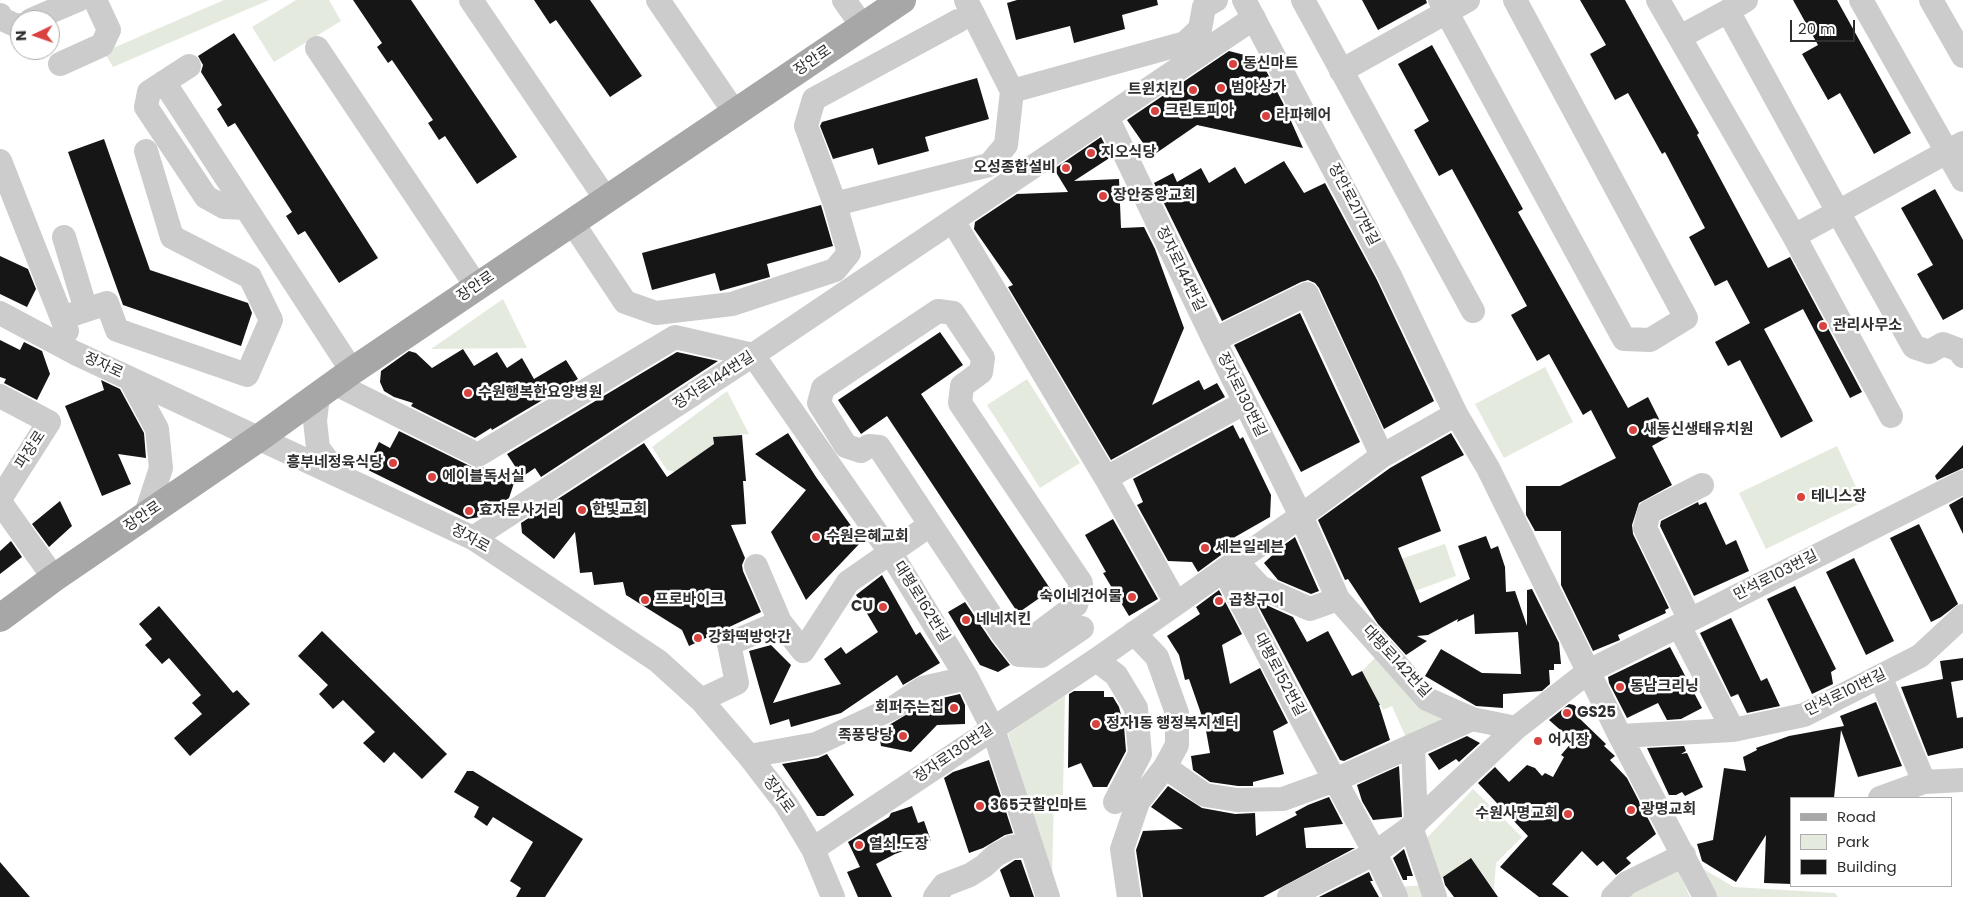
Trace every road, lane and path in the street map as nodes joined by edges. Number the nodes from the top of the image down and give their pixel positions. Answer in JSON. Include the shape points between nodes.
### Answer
{"nodes":[{"id":1,"x":78,"y":0,"type":"edge"},
{"id":2,"x":95,"y":0,"type":"edge"},
{"id":3,"x":471,"y":0,"type":"edge"},
{"id":4,"x":658,"y":0,"type":"edge"},
{"id":5,"x":844,"y":0,"type":"edge"},
{"id":6,"x":902,"y":0,"type":"edge"},
{"id":7,"x":1303,"y":0,"type":"edge"},
{"id":8,"x":1468,"y":0,"type":"edge"},
{"id":9,"x":1515,"y":0,"type":"edge"},
{"id":10,"x":1658,"y":0,"type":"edge"},
{"id":11,"x":1862,"y":0,"type":"edge"},
{"id":12,"x":1931,"y":0,"type":"edge"},
{"id":13,"x":1208,"y":2,"type":"edge"},
{"id":14,"x":1737,"y":5,"type":"edge"},
{"id":15,"x":1443,"y":6,"type":"edge"},
{"id":16,"x":969,"y":7,"type":"edge"},
{"id":17,"x":1249,"y":9,"type":"edge"},
{"id":18,"x":54,"y":10,"type":"edge"},
{"id":19,"x":0,"y":15,"type":"edge"},
{"id":20,"x":10,"y":23,"type":"edge"},
{"id":21,"x":863,"y":27,"type":"junction"},
{"id":22,"x":1680,"y":37,"type":"junction"},
{"id":23,"x":317,"y":48,"type":"dead end"},
{"id":24,"x":1963,"y":56,"type":"edge"},
{"id":25,"x":60,"y":64,"type":"dead end"},
{"id":26,"x":189,"y":66,"type":"dead end"},
{"id":27,"x":1341,"y":71,"type":"junction"},
{"id":28,"x":1012,"y":91,"type":"junction"},
{"id":29,"x":735,"y":113,"type":"junction"},
{"id":30,"x":1107,"y":117,"type":"junction"},
{"id":31,"x":1955,"y":147,"type":"edge"},
{"id":32,"x":146,"y":152,"type":"dead end"},
{"id":33,"x":0,"y":161,"type":"edge"},
{"id":34,"x":1963,"y":180,"type":"edge"},
{"id":35,"x":606,"y":199,"type":"junction"},
{"id":36,"x":835,"y":204,"type":"junction"},
{"id":37,"x":1838,"y":212,"type":"junction"},
{"id":38,"x":953,"y":221,"type":"junction"},
{"id":39,"x":572,"y":222,"type":"junction"},
{"id":40,"x":1794,"y":236,"type":"junction"},
{"id":41,"x":64,"y":237,"type":"dead end"},
{"id":42,"x":476,"y":287,"type":"junction"},
{"id":43,"x":86,"y":310,"type":"junction"},
{"id":44,"x":1472,"y":311,"type":"dead end"},
{"id":45,"x":0,"y":313,"type":"edge"},
{"id":46,"x":62,"y":318,"type":"junction"},
{"id":47,"x":1214,"y":340,"type":"junction"},
{"id":48,"x":75,"y":353,"type":"junction"},
{"id":49,"x":754,"y":355,"type":"junction"},
{"id":50,"x":1963,"y":356,"type":"edge"},
{"id":51,"x":130,"y":379,"type":"junction"},
{"id":52,"x":335,"y":384,"type":"junction"},
{"id":53,"x":0,"y":396,"type":"edge"},
{"id":54,"x":1244,"y":403,"type":"junction"},
{"id":55,"x":1456,"y":414,"type":"junction"},
{"id":56,"x":1891,"y":416,"type":"dead end"},
{"id":57,"x":259,"y":438,"type":"junction"},
{"id":58,"x":1382,"y":456,"type":"junction"},
{"id":59,"x":338,"y":475,"type":"junction"},
{"id":60,"x":1106,"y":478,"type":"junction"},
{"id":61,"x":1963,"y":482,"type":"edge"},
{"id":62,"x":1702,"y":484,"type":"dead end"},
{"id":63,"x":0,"y":500,"type":"edge"},
{"id":64,"x":146,"y":514,"type":"junction"},
{"id":65,"x":1301,"y":516,"type":"junction"},
{"id":66,"x":930,"y":525,"type":"junction"},
{"id":67,"x":473,"y":538,"type":"junction"},
{"id":68,"x":890,"y":552,"type":"junction"},
{"id":69,"x":756,"y":566,"type":"dead end"},
{"id":70,"x":1230,"y":566,"type":"junction"},
{"id":71,"x":54,"y":578,"type":"junction"},
{"id":72,"x":1338,"y":599,"type":"junction"},
{"id":73,"x":1176,"y":603,"type":"junction"},
{"id":74,"x":1963,"y":616,"type":"edge"},
{"id":75,"x":0,"y":618,"type":"edge"},
{"id":76,"x":780,"y":622,"type":"junction"},
{"id":77,"x":1684,"y":623,"type":"junction"},
{"id":78,"x":1082,"y":628,"type":"dead end"},
{"id":79,"x":1134,"y":633,"type":"junction"},
{"id":80,"x":1002,"y":634,"type":"junction"},
{"id":81,"x":1096,"y":660,"type":"junction"},
{"id":82,"x":1589,"y":671,"type":"junction"},
{"id":83,"x":1880,"y":676,"type":"junction"},
{"id":84,"x":967,"y":678,"type":"junction"},
{"id":85,"x":701,"y":700,"type":"junction"},
{"id":86,"x":1472,"y":719,"type":"junction"},
{"id":87,"x":993,"y":728,"type":"junction"},
{"id":88,"x":1516,"y":728,"type":"junction"},
{"id":89,"x":1732,"y":730,"type":"junction"},
{"id":90,"x":1620,"y":736,"type":"junction"},
{"id":91,"x":1413,"y":745,"type":"junction"},
{"id":92,"x":748,"y":756,"type":"junction"},
{"id":93,"x":1165,"y":767,"type":"junction"},
{"id":94,"x":1335,"y":780,"type":"junction"},
{"id":95,"x":1963,"y":780,"type":"edge"},
{"id":96,"x":1924,"y":782,"type":"junction"},
{"id":97,"x":1883,"y":797,"type":"edge"},
{"id":98,"x":1115,"y":802,"type":"dead end"},
{"id":99,"x":1413,"y":825,"type":"junction"},
{"id":100,"x":1030,"y":845,"type":"junction"},
{"id":101,"x":812,"y":849,"type":"junction"},
{"id":102,"x":1375,"y":853,"type":"junction"},
{"id":103,"x":1684,"y":855,"type":"junction"},
{"id":104,"x":833,"y":897,"type":"edge"},
{"id":105,"x":935,"y":897,"type":"edge"},
{"id":106,"x":1048,"y":897,"type":"edge"},
{"id":107,"x":1129,"y":897,"type":"edge"},
{"id":108,"x":1289,"y":897,"type":"edge"},
{"id":109,"x":1396,"y":897,"type":"edge"},
{"id":110,"x":1435,"y":897,"type":"edge"},
{"id":111,"x":1613,"y":897,"type":"edge"},
{"id":112,"x":1705,"y":897,"type":"edge"}],
"edges":[{"from":1,"to":18,"type":"street"},
{"from":2,"to":25,"type":"street","via":[[109,30],[102,45]]},
{"from":3,"to":35,"type":"street"},
{"from":4,"to":29,"type":"street"},
{"from":5,"to":21,"type":"street"},
{"from":6,"to":21,"type":"main road","name":"장안로"},
{"from":7,"to":27,"type":"street"},
{"from":8,"to":15,"type":"street"},
{"from":9,"to":15,"type":"street","via":[[1686,318],[1650,340],[1624,339]]},
{"from":10,"to":22,"type":"street"},
{"from":11,"to":31,"type":"street"},
{"from":12,"to":24,"type":"street"},
{"from":13,"to":28,"type":"street","via":[[1200,29],[1185,43]]},
{"from":14,"to":22,"type":"street"},
{"from":14,"to":37,"type":"street"},
{"from":15,"to":27,"type":"street"},
{"from":16,"to":28,"type":"street"},
{"from":16,"to":36,"type":"street","via":[[814,99],[806,126]]},
{"from":17,"to":30,"type":"street","name":"정자로144번길"},
{"from":17,"to":55,"type":"street","name":"장안로217번길","via":[[1380,256]]},
{"from":19,"to":20,"type":"street"},
{"from":21,"to":29,"type":"main road","name":"장안로"},
{"from":22,"to":40,"type":"street"},
{"from":23,"to":42,"type":"street"},
{"from":26,"to":52,"type":"street","via":[[164,82],[246,208]]},
{"from":27,"to":44,"type":"street"},
{"from":28,"to":36,"type":"street","via":[[1006,145],[989,165]]},
{"from":29,"to":35,"type":"main road","name":"장안로"},
{"from":30,"to":38,"type":"street","name":"정자로144번길"},
{"from":30,"to":47,"type":"street","name":"정자로144번길"},
{"from":31,"to":34,"type":"street"},
{"from":31,"to":37,"type":"street"},
{"from":32,"to":43,"type":"street","via":[[172,237],[250,277],[271,320],[247,375],[117,330],[107,303]]},
{"from":33,"to":46,"type":"street"},
{"from":35,"to":39,"type":"main road","name":"장안로"},
{"from":36,"to":39,"type":"street","via":[[849,253],[835,270],[732,304],[656,314],[625,302]]},
{"from":37,"to":40,"type":"street"},
{"from":37,"to":50,"type":"street","via":[[1914,348],[1929,352],[1943,344],[1959,350]]},
{"from":38,"to":49,"type":"street","name":"정자로144번길"},
{"from":38,"to":60,"type":"street"},
{"from":39,"to":42,"type":"main road","name":"장안로"},
{"from":40,"to":56,"type":"street"},
{"from":41,"to":43,"type":"street"},
{"from":42,"to":52,"type":"main road","name":"장안로"},
{"from":43,"to":46,"type":"street"},
{"from":45,"to":48,"type":"street","name":"정자로"},
{"from":46,"to":48,"type":"street"},
{"from":47,"to":54,"type":"street","name":"정자로130번길"},
{"from":47,"to":58,"type":"street","name":"정자로130번길","via":[[1307,294]]},
{"from":48,"to":51,"type":"street","name":"정자로"},
{"from":49,"to":52,"type":"street","via":[[675,337],[478,455]]},
{"from":49,"to":67,"type":"street","name":"정자로144번길"},
{"from":49,"to":68,"type":"street","name":"대평로162번길"},
{"from":51,"to":57,"type":"street","name":"정자로"},
{"from":51,"to":64,"type":"street","via":[[157,430],[161,468]]},
{"from":52,"to":57,"type":"main road","name":"장안로"},
{"from":52,"to":59,"type":"street","via":[[315,421],[318,448]]},
{"from":53,"to":63,"type":"street","name":"파장로","via":[[49,422]]},
{"from":54,"to":60,"type":"street"},
{"from":54,"to":65,"type":"street","name":"정자로130번길"},
{"from":55,"to":58,"type":"street","name":"정자로130번길"},
{"from":55,"to":82,"type":"street","via":[[1488,468]]},
{"from":57,"to":59,"type":"street","name":"정자로"},
{"from":57,"to":64,"type":"main road","name":"장안로"},
{"from":58,"to":65,"type":"street","name":"정자로130번길"},
{"from":59,"to":67,"type":"street","name":"정자로"},
{"from":60,"to":73,"type":"street"},
{"from":61,"to":77,"type":"street","name":"만석로103번길"},
{"from":62,"to":77,"type":"street","via":[[1649,512],[1645,528]]},
{"from":63,"to":71,"type":"street"},
{"from":64,"to":71,"type":"main road","name":"장안로"},
{"from":65,"to":70,"type":"street","name":"정자로130번길"},
{"from":65,"to":72,"type":"street","name":"정자로130번길"},
{"from":66,"to":68,"type":"street"},
{"from":66,"to":80,"type":"street"},
{"from":66,"to":80,"type":"street","via":[[879,447],[869,446],[861,451],[846,446],[819,403],[823,388],[938,310],[952,313],[983,358],[980,372],[962,386],[960,403],[1081,583],[1076,605],[1030,639]]},
{"from":67,"to":85,"type":"street","name":"정자로","via":[[658,661]]},
{"from":68,"to":76,"type":"street","via":[[848,582],[803,651]]},
{"from":68,"to":84,"type":"street","name":"대평로162번길"},
{"from":69,"to":76,"type":"street"},
{"from":70,"to":72,"type":"street","via":[[1260,587],[1310,609]]},
{"from":70,"to":73,"type":"street","name":"정자로130번길"},
{"from":70,"to":94,"type":"street","name":"대평로152번길"},
{"from":71,"to":75,"type":"main road","name":"장안로"},
{"from":72,"to":86,"type":"street","name":"대평로142번길","via":[[1427,699]]},
{"from":73,"to":79,"type":"street","name":"정자로130번길"},
{"from":74,"to":83,"type":"street","name":"만석로101번길","via":[[1920,656]]},
{"from":76,"to":85,"type":"street","via":[[729,644],[737,683]]},
{"from":77,"to":82,"type":"street","name":"만석로103번길"},
{"from":77,"to":89,"type":"street"},
{"from":78,"to":80,"type":"street","via":[[1041,656],[1019,656]]},
{"from":79,"to":81,"type":"street","name":"정자로130번길"},
{"from":79,"to":93,"type":"street","via":[[1157,657],[1176,713],[1177,745]]},
{"from":81,"to":87,"type":"street","name":"정자로130번길"},
{"from":81,"to":98,"type":"street","via":[[1116,675],[1136,708],[1140,754]]},
{"from":82,"to":88,"type":"street"},
{"from":82,"to":90,"type":"street"},
{"from":83,"to":89,"type":"street","name":"만석로101번길","via":[[1804,716]]},
{"from":83,"to":96,"type":"street"},
{"from":84,"to":87,"type":"street","name":"대평로162번길"},
{"from":84,"to":92,"type":"street","via":[[923,688],[886,711],[816,744]]},
{"from":85,"to":92,"type":"street","name":"정자로"},
{"from":86,"to":88,"type":"street","name":"대평로142번길"},
{"from":86,"to":91,"type":"street"},
{"from":87,"to":100,"type":"street","name":"대평로162번길"},
{"from":87,"to":101,"type":"street","name":"정자로130번길"},
{"from":88,"to":99,"type":"street"},
{"from":89,"to":90,"type":"street","name":"만석로101번길"},
{"from":90,"to":103,"type":"street"},
{"from":91,"to":94,"type":"street"},
{"from":91,"to":99,"type":"street"},
{"from":92,"to":101,"type":"street","name":"정자로","via":[[786,804]]},
{"from":93,"to":94,"type":"street","via":[[1205,795],[1237,800],[1283,799]]},
{"from":93,"to":107,"type":"street","via":[[1138,802],[1122,850]]},
{"from":94,"to":102,"type":"street","name":"대평로152번길"},
{"from":95,"to":96,"type":"street"},
{"from":96,"to":97,"type":"street"},
{"from":99,"to":102,"type":"street"},
{"from":99,"to":110,"type":"street"},
{"from":100,"to":105,"type":"street","via":[[996,855],[970,875],[944,885]]},
{"from":100,"to":106,"type":"street","name":"대평로162번길"},
{"from":101,"to":104,"type":"street","name":"정자로"},
{"from":102,"to":108,"type":"street"},
{"from":102,"to":109,"type":"street","name":"대평로152번길"},
{"from":103,"to":111,"type":"street","via":[[1627,883]]},
{"from":103,"to":112,"type":"street"}]}
